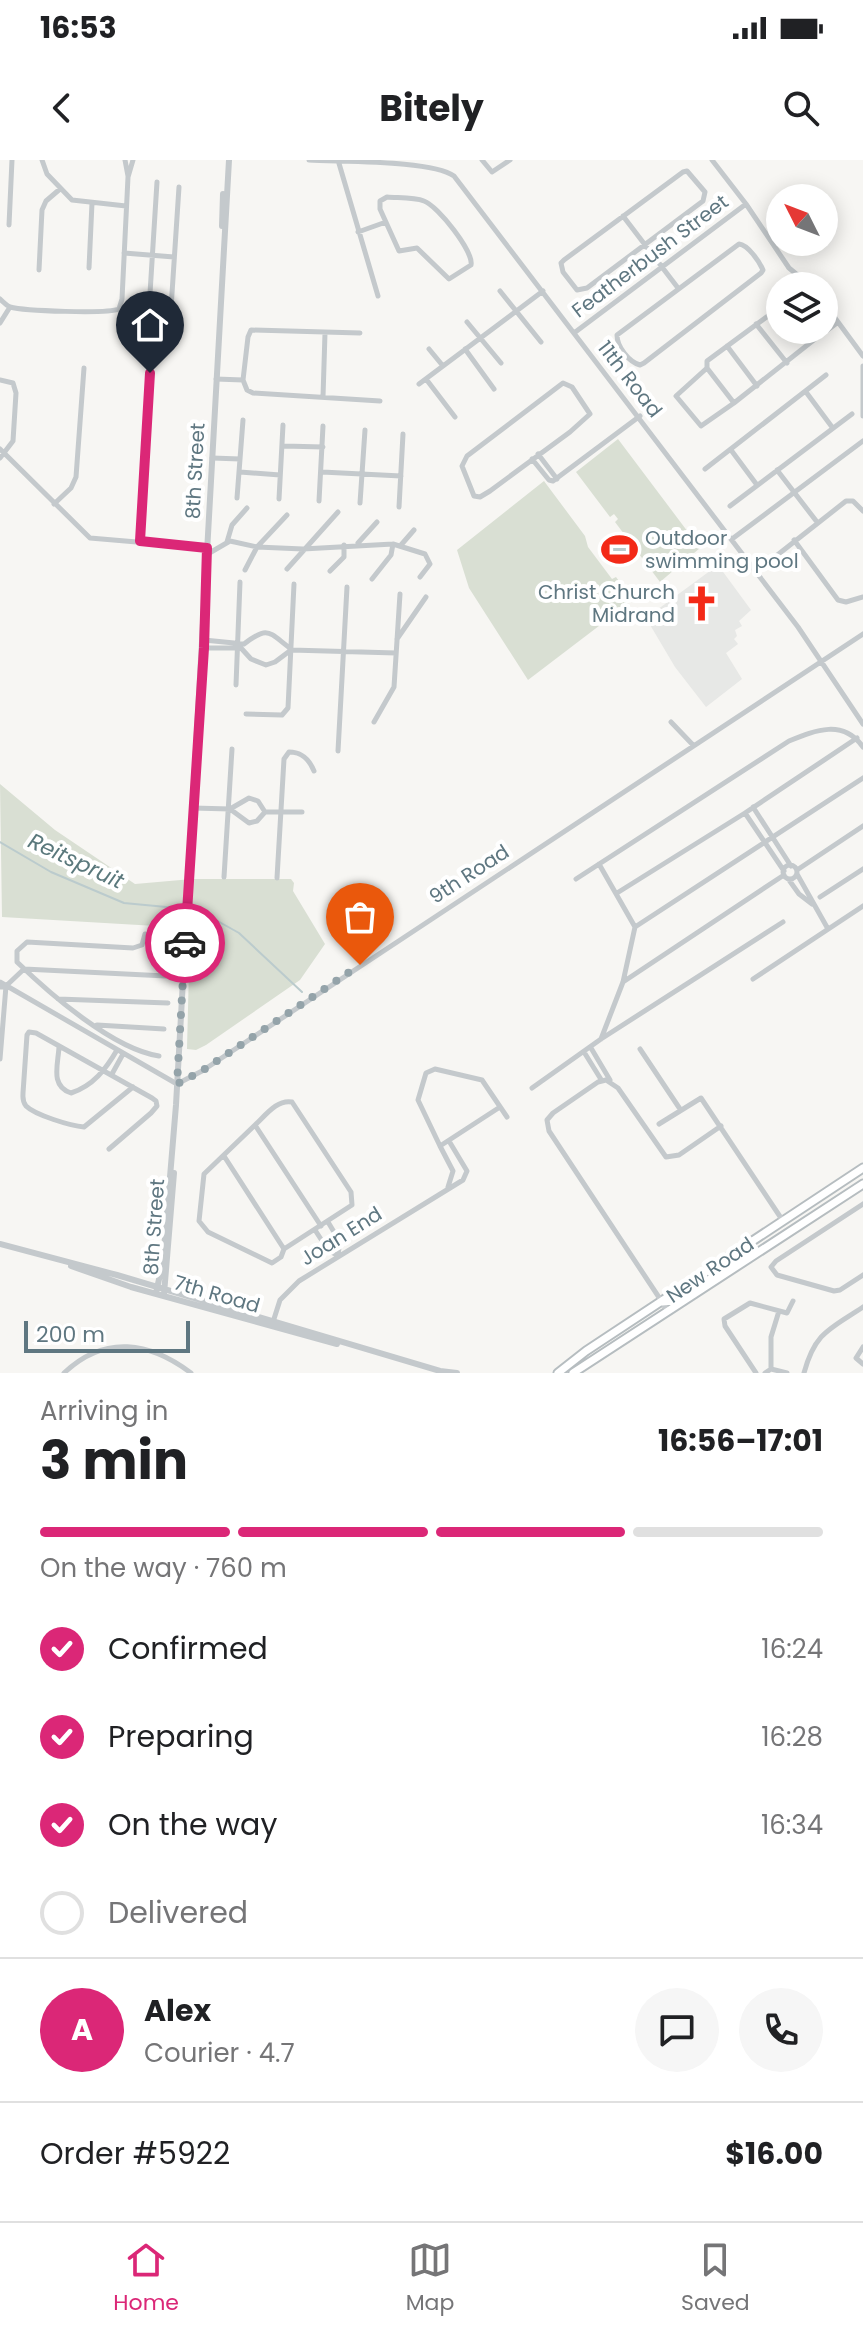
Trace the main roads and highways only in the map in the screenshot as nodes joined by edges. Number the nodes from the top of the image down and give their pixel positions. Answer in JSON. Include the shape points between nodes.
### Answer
{"nodes":[{"id":1,"x":863,"y":1168,"type":"edge"},
{"id":2,"x":863,"y":1184,"type":"edge"},
{"id":3,"x":738,"y":1266,"type":"junction"},
{"id":4,"x":662,"y":1302,"type":"junction"},
{"id":5,"x":558,"y":1373,"type":"edge"},
{"id":6,"x":573,"y":1373,"type":"edge"}],
"edges":[{"from":1,"to":4,"type":"main road","name":"New Road"},
{"from":2,"to":3,"type":"main road","name":"New Road"},
{"from":3,"to":4,"type":"main road","via":[[674,1301]]},
{"from":3,"to":6,"type":"main road","name":"New Road"},
{"from":4,"to":5,"type":"main road","name":"New Road"}]}
